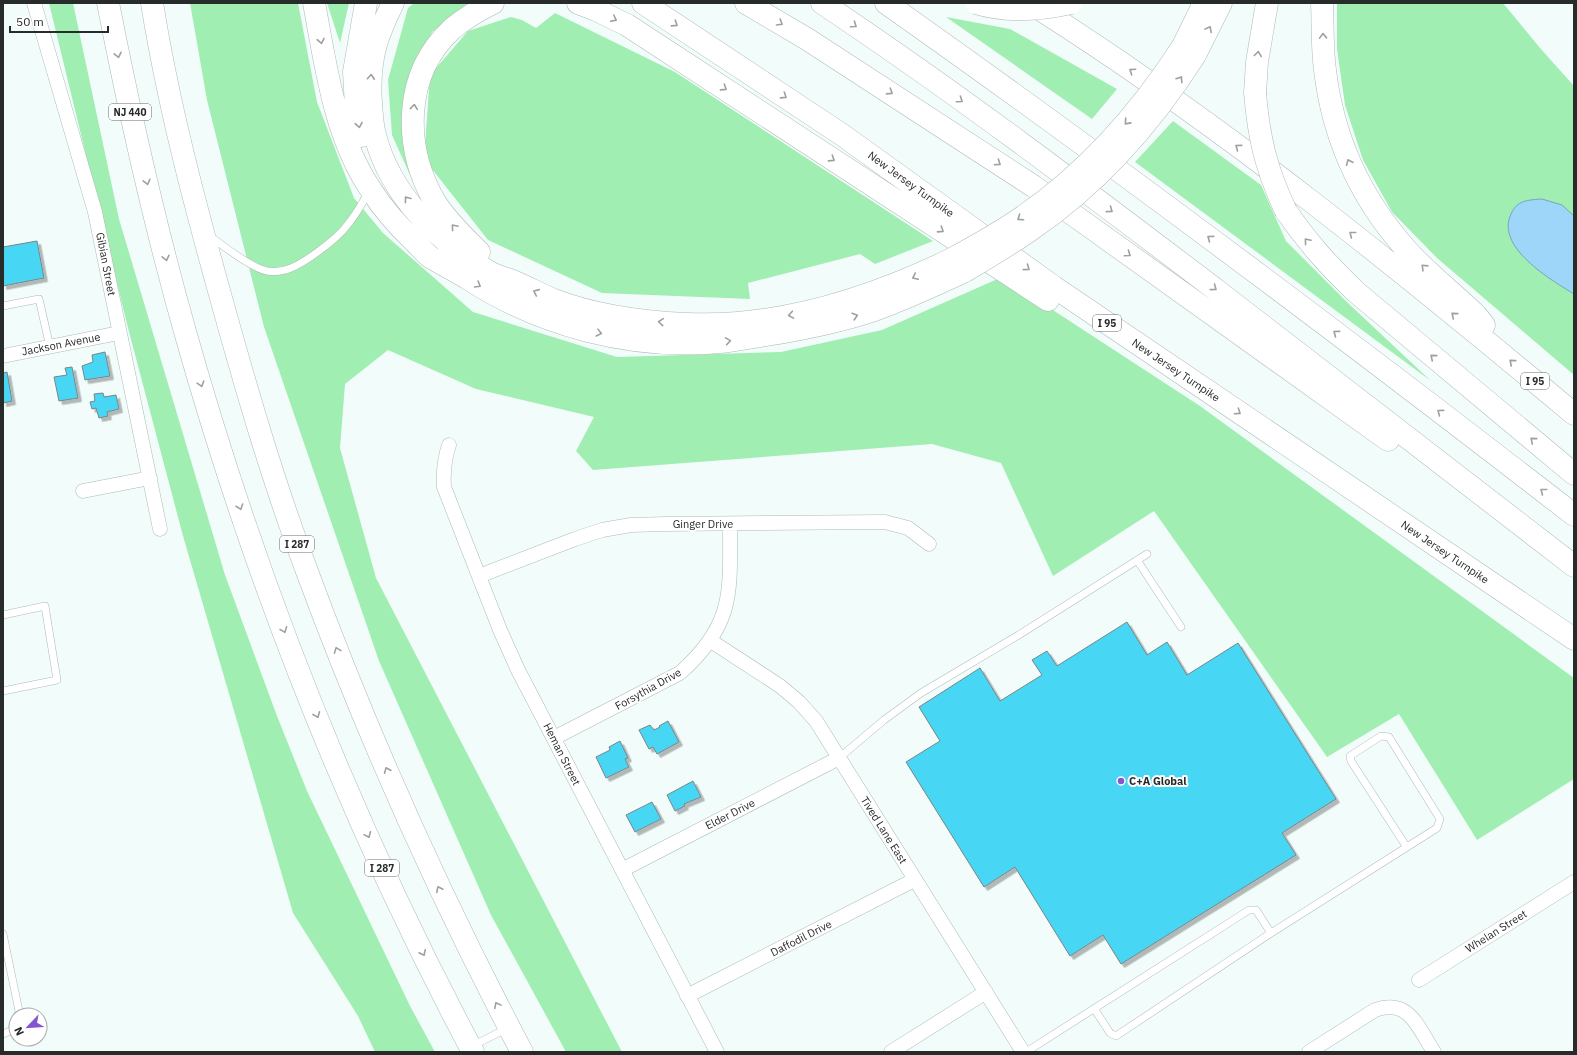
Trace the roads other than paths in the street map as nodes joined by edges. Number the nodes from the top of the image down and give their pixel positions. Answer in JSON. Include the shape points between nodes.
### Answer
{"nodes":[{"id":1,"x":34,"y":3,"type":"edge"},
{"id":2,"x":108,"y":3,"type":"edge"},
{"id":3,"x":152,"y":3,"type":"edge"},
{"id":4,"x":314,"y":3,"type":"edge"},
{"id":5,"x":366,"y":3,"type":"edge"},
{"id":6,"x":393,"y":3,"type":"edge"},
{"id":7,"x":493,"y":3,"type":"edge"},
{"id":8,"x":578,"y":3,"type":"edge"},
{"id":9,"x":642,"y":3,"type":"edge"},
{"id":10,"x":746,"y":3,"type":"edge"},
{"id":11,"x":822,"y":3,"type":"edge"},
{"id":12,"x":886,"y":3,"type":"edge"},
{"id":13,"x":976,"y":3,"type":"edge"},
{"id":14,"x":1030,"y":3,"type":"edge"},
{"id":15,"x":1072,"y":3,"type":"edge"},
{"id":16,"x":1204,"y":3,"type":"edge"},
{"id":17,"x":1221,"y":3,"type":"edge"},
{"id":18,"x":1267,"y":3,"type":"edge"},
{"id":19,"x":1322,"y":3,"type":"edge"},
{"id":20,"x":1189,"y":51,"type":"junction"},
{"id":21,"x":370,"y":189,"type":"junction"},
{"id":22,"x":156,"y":221,"type":"joint"},
{"id":23,"x":202,"y":231,"type":"junction"},
{"id":24,"x":445,"y":264,"type":"junction"},
{"id":25,"x":957,"y":265,"type":"junction"},
{"id":26,"x":514,"y":282,"type":"junction"},
{"id":27,"x":3,"y":306,"type":"edge"},
{"id":28,"x":1119,"y":332,"type":"junction"},
{"id":29,"x":120,"y":333,"type":"junction"},
{"id":30,"x":50,"y":346,"type":"junction"},
{"id":31,"x":1495,"y":348,"type":"junction"},
{"id":32,"x":3,"y":356,"type":"edge"},
{"id":33,"x":1574,"y":414,"type":"edge"},
{"id":34,"x":449,"y":445,"type":"dead end"},
{"id":35,"x":1574,"y":474,"type":"edge"},
{"id":36,"x":1459,"y":476,"type":"junction"},
{"id":37,"x":150,"y":478,"type":"junction"},
{"id":38,"x":83,"y":491,"type":"dead end"},
{"id":39,"x":1574,"y":515,"type":"edge"},
{"id":40,"x":730,"y":524,"type":"junction"},
{"id":41,"x":160,"y":529,"type":"dead end"},
{"id":42,"x":929,"y":544,"type":"dead end"},
{"id":43,"x":1148,"y":554,"type":"dead end"},
{"id":44,"x":1137,"y":560,"type":"junction"},
{"id":45,"x":1574,"y":566,"type":"edge"},
{"id":46,"x":479,"y":576,"type":"junction"},
{"id":47,"x":3,"y":615,"type":"edge"},
{"id":48,"x":1181,"y":627,"type":"dead end"},
{"id":49,"x":1574,"y":639,"type":"edge"},
{"id":50,"x":711,"y":641,"type":"junction"},
{"id":51,"x":3,"y":690,"type":"edge"},
{"id":52,"x":554,"y":738,"type":"junction"},
{"id":53,"x":839,"y":758,"type":"junction"},
{"id":54,"x":1406,"y":846,"type":"junction"},
{"id":55,"x":622,"y":870,"type":"junction"},
{"id":56,"x":914,"y":880,"type":"junction"},
{"id":57,"x":1574,"y":882,"type":"edge"},
{"id":58,"x":1271,"y":933,"type":"junction"},
{"id":59,"x":3,"y":934,"type":"edge"},
{"id":60,"x":6,"y":962,"type":"edge"},
{"id":61,"x":1419,"y":980,"type":"dead end"},
{"id":62,"x":986,"y":992,"type":"junction"},
{"id":63,"x":687,"y":996,"type":"junction"},
{"id":64,"x":18,"y":1007,"type":"edge"},
{"id":65,"x":1095,"y":1010,"type":"junction"},
{"id":66,"x":509,"y":1027,"type":"junction"},
{"id":67,"x":472,"y":1050,"type":"edge"},
{"id":68,"x":522,"y":1052,"type":"edge"},
{"id":69,"x":717,"y":1052,"type":"edge"},
{"id":70,"x":891,"y":1052,"type":"edge"},
{"id":71,"x":1023,"y":1052,"type":"edge"},
{"id":72,"x":1026,"y":1052,"type":"edge"},
{"id":73,"x":1309,"y":1052,"type":"edge"},
{"id":74,"x":1434,"y":1052,"type":"edge"}],
"edges":[{"from":1,"to":29,"type":"street","name":"Gibian Street","via":[[95,212]]},
{"from":2,"to":22,"type":"highway","number":"NJ 440","one_way":true,"via":[[128,104]]},
{"from":3,"to":23,"type":"highway","number":"I 287","via":[[172,105]]},
{"from":4,"to":21,"type":"highway","one_way":true,"via":[[331,94],[353,158]]},
{"from":5,"to":24,"type":"highway","one_way":true,"via":[[354,72],[361,138],[377,179],[392,204]]},
{"from":26,"to":6,"type":"highway","one_way":true,"via":[[493,274],[444,240],[421,217],[389,173],[375,134],[370,88],[374,55],[382,26]]},
{"from":26,"to":7,"type":"highway","one_way":true,"via":[[455,228],[435,202],[415,150],[412,123],[415,96],[423,71],[435,50],[452,29]]},
{"from":8,"to":28,"type":"highway","one_way":true,"via":[[627,25],[1068,313]]},
{"from":9,"to":28,"type":"highway","name":"New Jersey Turnpike","number":"I 95","one_way":true,"via":[[841,134]]},
{"from":10,"to":36,"type":"highway","one_way":true,"via":[[807,39],[1033,186],[1396,445]]},
{"from":11,"to":36,"type":"highway","one_way":true,"via":[[979,113],[1122,218]]},
{"from":39,"to":12,"type":"highway","one_way":true,"via":[[1143,188]]},
{"from":13,"to":15,"type":"highway","bridge":true,"via":[[1015,10],[1047,9]]},
{"from":31,"to":14,"type":"highway","number":"I 95","one_way":true,"via":[[1404,274],[1234,144],[1134,72]]},
{"from":16,"to":20,"type":"highway"},
{"from":20,"to":17,"type":"highway","one_way":true,"via":[[1215,17]]},
{"from":35,"to":18,"type":"highway","one_way":true,"bridge":true,"via":[[1356,292],[1312,247],[1286,210],[1273,184],[1264,154],[1255,93],[1257,62]]},
{"from":31,"to":19,"type":"highway","one_way":true,"via":[[1476,315],[1406,249],[1383,221],[1349,164],[1329,100],[1324,68]]},
{"from":20,"to":25,"type":"highway","bridge":true,"via":[[1161,79],[1110,141],[1080,170],[1051,196],[987,239]]},
{"from":21,"to":23,"type":"lane","via":[[344,230],[310,257],[290,268],[266,271],[243,259]]},
{"from":21,"to":24,"type":"highway","via":[[406,234],[430,256]]},
{"from":22,"to":67,"type":"highway","number":"I 287","one_way":true,"via":[[217,437],[281,622],[326,738],[377,857]]},
{"from":66,"to":23,"type":"highway","number":"I 287","one_way":true,"via":[[431,872],[325,620],[247,392]]},
{"from":24,"to":25,"type":"highway","one_way":true,"via":[[518,307],[561,323],[617,337],[688,343],[720,342],[832,323],[916,294]]},
{"from":25,"to":26,"type":"highway","one_way":true,"via":[[828,308],[719,324],[652,322],[601,314],[556,300]]},
{"from":27,"to":30,"type":"lane","via":[[39,299]]},
{"from":28,"to":49,"type":"highway","name":"New Jersey Turnpike","number":"I 95","one_way":true},
{"from":29,"to":30,"type":"street","name":"Jackson Avenue"},
{"from":29,"to":37,"type":"street","name":"Gibian Street"},
{"from":30,"to":32,"type":"street","name":"Jackson Avenue"},
{"from":33,"to":31,"type":"highway","number":"I 95","one_way":true},
{"from":34,"to":46,"type":"street","name":"Heman Street","via":[[443,472],[444,487]]},
{"from":36,"to":45,"type":"highway"},
{"from":37,"to":38,"type":"street"},
{"from":37,"to":41,"type":"street","name":"Gibian Street"},
{"from":40,"to":42,"type":"street","name":"Ginger Drive","via":[[885,522],[908,528]]},
{"from":40,"to":46,"type":"street","name":"Ginger Drive","via":[[631,525],[602,530]]},
{"from":40,"to":50,"type":"street","name":"Forsythia Drive","via":[[728,600],[722,621]]},
{"from":43,"to":44,"type":"lane"},
{"from":44,"to":48,"type":"lane"},
{"from":44,"to":53,"type":"lane","via":[[1017,636],[921,692]]},
{"from":46,"to":52,"type":"street","name":"Heman Street","via":[[518,670]]},
{"from":47,"to":51,"type":"lane","via":[[45,606],[57,680]]},
{"from":50,"to":52,"type":"street","name":"Forsythia Drive","via":[[680,673]]},
{"from":50,"to":53,"type":"street","name":"Tived Lane East","via":[[780,686],[799,702],[816,721]]},
{"from":52,"to":55,"type":"street","name":"Heman Street"},
{"from":53,"to":55,"type":"street","name":"Elder Drive"},
{"from":53,"to":56,"type":"street","name":"Tived Lane East"},
{"from":54,"to":54,"type":"lane","via":[[1351,761],[1350,756],[1380,736],[1389,736],[1440,819],[1437,828]]},
{"from":54,"to":58,"type":"lane"},
{"from":55,"to":63,"type":"street","name":"Heman Street"},
{"from":56,"to":62,"type":"street","name":"Tived Lane East"},
{"from":56,"to":63,"type":"street","name":"Daffodil Drive"},
{"from":57,"to":61,"type":"street","name":"Whelan Street"},
{"from":58,"to":65,"type":"lane","via":[[1256,910],[1249,910]]},
{"from":58,"to":65,"type":"lane","via":[[1116,1036],[1110,1033]]},
{"from":59,"to":60,"type":"lane"},
{"from":60,"to":64,"type":"lane"},
{"from":62,"to":70,"type":"street"},
{"from":62,"to":71,"type":"street","name":"Tived Lane East"},
{"from":63,"to":69,"type":"street","name":"Heman Street"},
{"from":65,"to":72,"type":"lane"},
{"from":66,"to":67,"type":"lane"},
{"from":66,"to":68,"type":"highway","number":"I 287"},
{"from":73,"to":74,"type":"street","via":[[1376,1010],[1395,1007],[1404,1010],[1411,1017]]}]}
